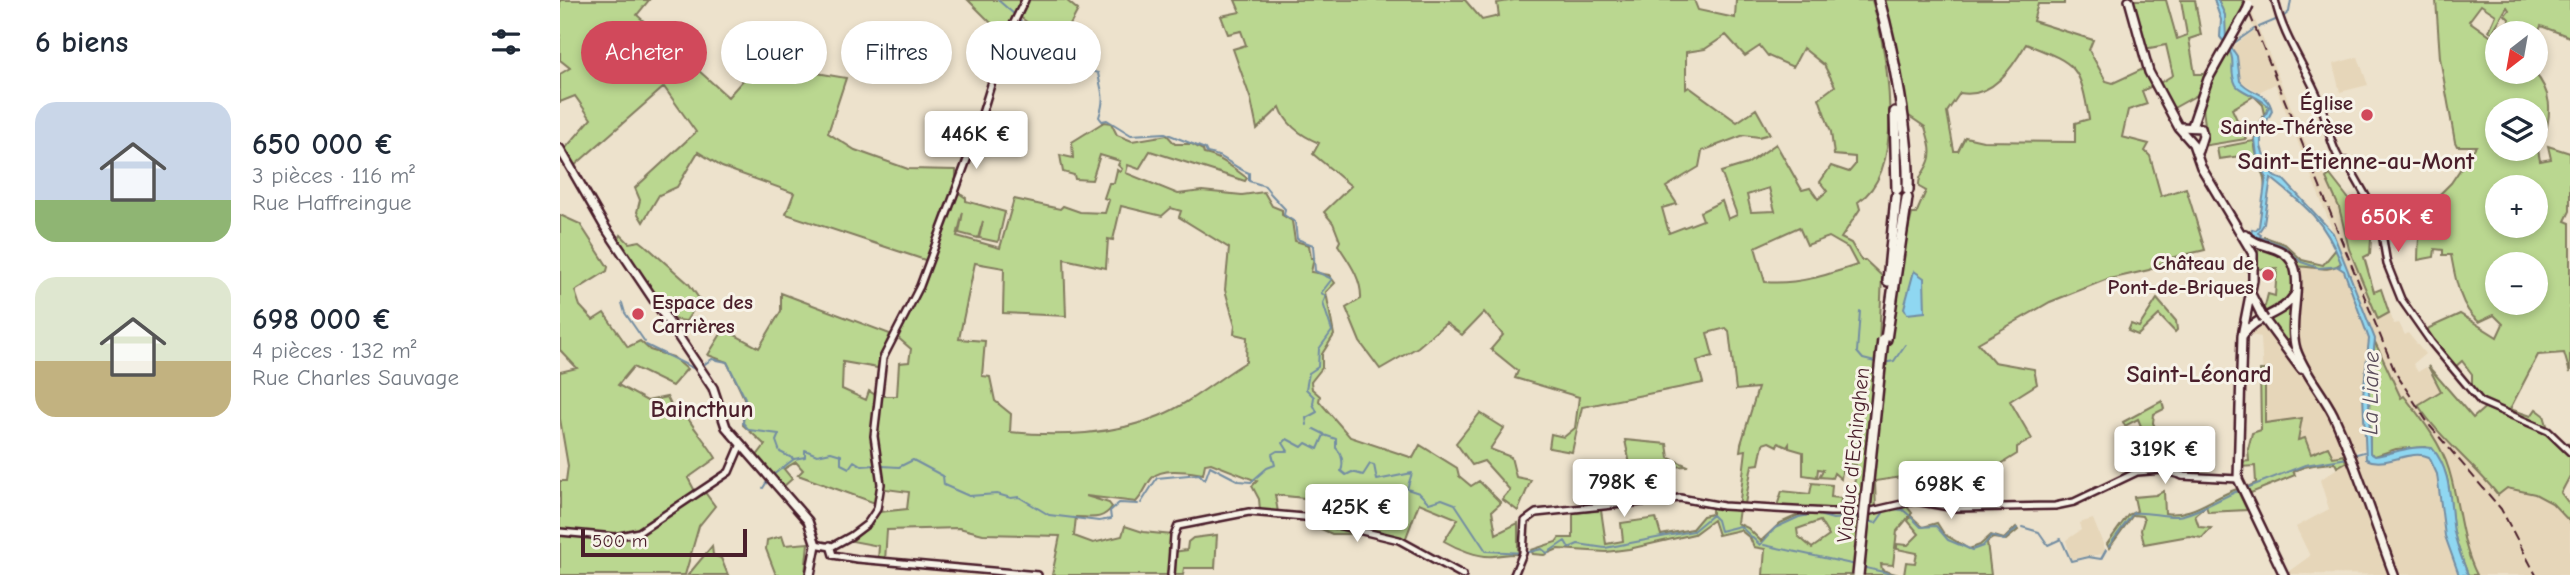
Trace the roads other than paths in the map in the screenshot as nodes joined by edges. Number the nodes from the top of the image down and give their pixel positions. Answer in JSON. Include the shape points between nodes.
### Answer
{"nodes":[{"id":1,"x":1025,"y":0,"type":"edge"},
{"id":2,"x":1878,"y":0,"type":"edge"},
{"id":3,"x":2129,"y":0,"type":"edge"},
{"id":4,"x":2275,"y":0,"type":"edge"},
{"id":5,"x":2250,"y":5,"type":"edge"},
{"id":6,"x":1892,"y":65,"type":"junction"},
{"id":7,"x":1896,"y":79,"type":"junction"},
{"id":8,"x":2200,"y":101,"type":"junction"},
{"id":9,"x":1910,"y":121,"type":"dead end"},
{"id":10,"x":2201,"y":128,"type":"junction"},
{"id":11,"x":2190,"y":133,"type":"junction"},
{"id":12,"x":2200,"y":139,"type":"junction"},
{"id":13,"x":560,"y":149,"type":"edge"},
{"id":14,"x":2204,"y":168,"type":"junction"},
{"id":15,"x":2246,"y":239,"type":"junction"},
{"id":16,"x":2267,"y":246,"type":"junction"},
{"id":17,"x":2253,"y":257,"type":"junction"},
{"id":18,"x":1880,"y":270,"type":"dead end"},
{"id":19,"x":2252,"y":288,"type":"junction"},
{"id":20,"x":2295,"y":292,"type":"junction"},
{"id":21,"x":2293,"y":306,"type":"junction"},
{"id":22,"x":2281,"y":307,"type":"junction"},
{"id":23,"x":2247,"y":312,"type":"junction"},
{"id":24,"x":2253,"y":322,"type":"junction"},
{"id":25,"x":1884,"y":336,"type":"junction"},
{"id":26,"x":2242,"y":340,"type":"junction"},
{"id":27,"x":741,"y":444,"type":"junction"},
{"id":28,"x":2570,"y":452,"type":"edge"},
{"id":29,"x":2348,"y":457,"type":"junction"},
{"id":30,"x":2237,"y":479,"type":"junction"},
{"id":31,"x":560,"y":532,"type":"edge"},
{"id":32,"x":814,"y":544,"type":"junction"},
{"id":33,"x":830,"y":546,"type":"junction"},
{"id":34,"x":809,"y":575,"type":"edge"},
{"id":35,"x":1038,"y":575,"type":"edge"},
{"id":36,"x":1171,"y":575,"type":"edge"},
{"id":37,"x":1463,"y":575,"type":"edge"},
{"id":38,"x":1514,"y":575,"type":"edge"},
{"id":39,"x":1860,"y":575,"type":"edge"},
{"id":40,"x":2283,"y":575,"type":"edge"},
{"id":41,"x":2393,"y":575,"type":"edge"}],
"edges":[{"from":1,"to":33,"type":"street","via":[[1004,43],[920,286],[882,360],[874,438],[881,486],[878,504],[863,528]]},
{"from":2,"to":6,"type":"highway"},
{"from":3,"to":11,"type":"main road","via":[[2148,69],[2177,124]]},
{"from":4,"to":28,"type":"street","via":[[2292,48],[2319,100],[2334,148],[2380,220],[2388,268],[2404,304],[2480,401],[2553,434]]},
{"from":5,"to":8,"type":"main road"},
{"from":6,"to":7,"type":"highway"},
{"from":6,"to":25,"type":"highway","via":[[1897,193]]},
{"from":7,"to":9,"type":"highway","via":[[1904,115]]},
{"from":7,"to":25,"type":"highway","via":[[1907,194]]},
{"from":8,"to":10,"type":"main road"},
{"from":8,"to":11,"type":"main road"},
{"from":8,"to":14,"type":"main road"},
{"from":10,"to":11,"type":"main road"},
{"from":10,"to":12,"type":"main road"},
{"from":11,"to":12,"type":"main road"},
{"from":11,"to":14,"type":"main road"},
{"from":12,"to":14,"type":"main road"},
{"from":13,"to":27,"type":"main road","via":[[609,233],[713,388],[725,425]]},
{"from":14,"to":15,"type":"main road"},
{"from":15,"to":16,"type":"main road"},
{"from":15,"to":17,"type":"main road"},
{"from":16,"to":17,"type":"main road","via":[[2256,248]]},
{"from":16,"to":20,"type":"main road","via":[[2291,260],[2297,276]]},
{"from":17,"to":19,"type":"main road"},
{"from":18,"to":25,"type":"highway","via":[[1885,276]]},
{"from":19,"to":23,"type":"main road"},
{"from":19,"to":29,"type":"main road","via":[[2253,302],[2262,317],[2325,404]]},
{"from":20,"to":21,"type":"main road"},
{"from":20,"to":22,"type":"main road"},
{"from":21,"to":22,"type":"main road"},
{"from":21,"to":29,"type":"main road","via":[[2297,353],[2329,407]]},
{"from":22,"to":24,"type":"main road"},
{"from":23,"to":24,"type":"main road"},
{"from":23,"to":26,"type":"main road"},
{"from":24,"to":26,"type":"main road"},
{"from":25,"to":39,"type":"highway","name":"Viaduc d'Echinghen","bridge":true},
{"from":26,"to":30,"type":"main road"},
{"from":27,"to":31,"type":"street","via":[[729,472],[639,532],[619,537]]},
{"from":27,"to":32,"type":"main road","via":[[808,521]]},
{"from":29,"to":41,"type":"main road"},
{"from":30,"to":38,"type":"street","via":[[2135,472],[2060,506],[1955,509],[1915,501],[1867,512],[1830,512],[1726,506],[1679,498],[1536,513],[1525,521],[1523,553]]},
{"from":30,"to":40,"type":"main road"},
{"from":32,"to":33,"type":"street"},
{"from":32,"to":33,"type":"street"},
{"from":32,"to":34,"type":"main road"},
{"from":33,"to":35,"type":"street","via":[[833,555],[847,557]]},
{"from":36,"to":37,"type":"street","via":[[1178,526],[1254,512],[1306,517],[1388,537]]}]}
